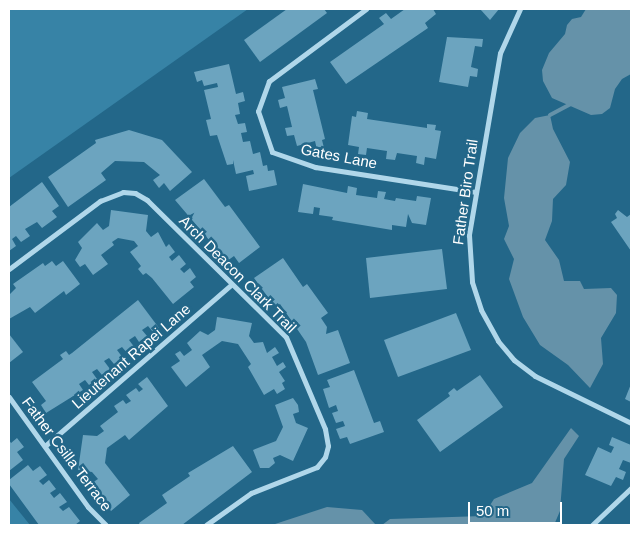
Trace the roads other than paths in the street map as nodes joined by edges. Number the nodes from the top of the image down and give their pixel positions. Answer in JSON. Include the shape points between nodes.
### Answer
{"nodes":[{"id":1,"x":366,"y":9,"type":"edge"},
{"id":2,"x":520,"y":9,"type":"edge"},
{"id":3,"x":476,"y":192,"type":"junction"},
{"id":4,"x":9,"y":269,"type":"edge"},
{"id":5,"x":232,"y":284,"type":"junction"},
{"id":6,"x":9,"y":397,"type":"edge"},
{"id":7,"x":631,"y":423,"type":"edge"},
{"id":8,"x":46,"y":445,"type":"junction"},
{"id":9,"x":631,"y":488,"type":"edge"},
{"id":10,"x":106,"y":525,"type":"edge"},
{"id":11,"x":206,"y":525,"type":"edge"},
{"id":12,"x":592,"y":525,"type":"edge"}],
"edges":[{"from":1,"to":3,"type":"street","name":"Gates Lane","via":[[269,81],[258,111],[272,152],[315,167]]},
{"from":2,"to":3,"type":"street","name":"Father Biro Trail","via":[[500,53]]},
{"from":3,"to":7,"type":"street","name":"Father Biro Trail","via":[[469,235],[472,282],[481,310],[498,341],[514,360],[535,376]]},
{"from":4,"to":5,"type":"street","name":"Arch Deacon Clark Trail","via":[[100,201],[119,193],[135,193],[147,200]]},
{"from":5,"to":8,"type":"street","name":"Lieutenant Rapei Lane"},
{"from":5,"to":11,"type":"street","name":"Arch Deacon Clark Trail","via":[[273,323],[295,353],[328,446],[317,468],[251,493]]},
{"from":6,"to":8,"type":"street","name":"Father Csilla Terrace"},
{"from":8,"to":10,"type":"street","name":"Father Csilla Terrace","via":[[88,507]]},
{"from":9,"to":12,"type":"street"}]}
